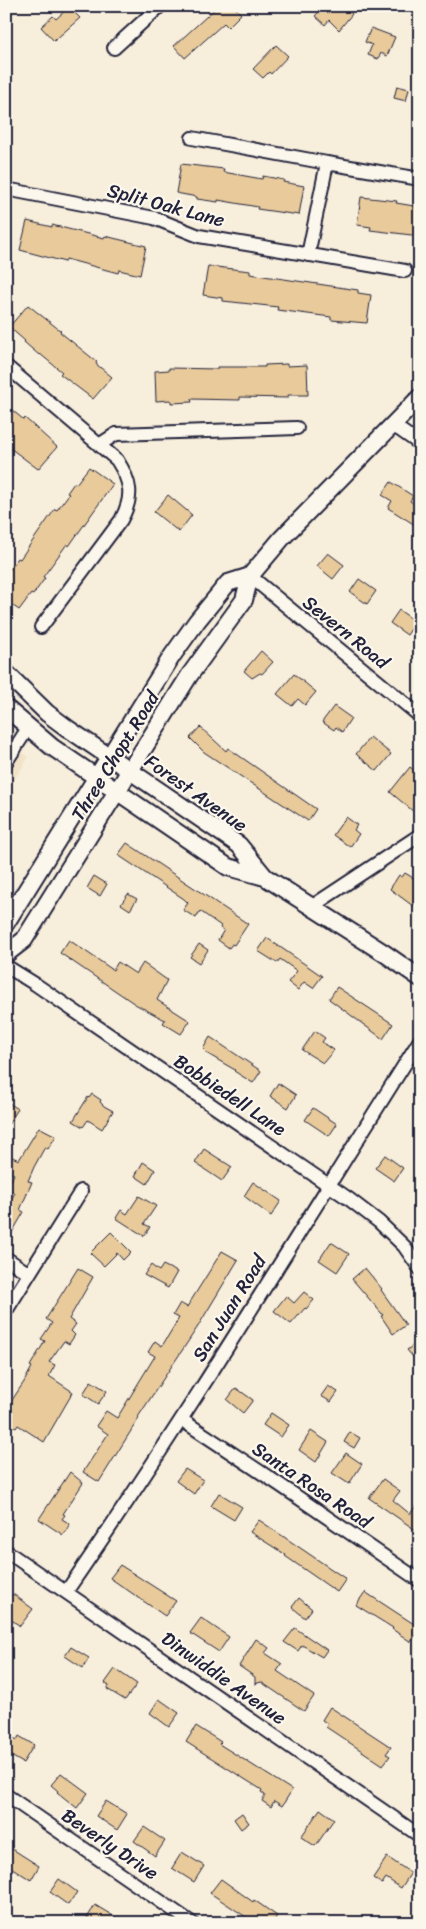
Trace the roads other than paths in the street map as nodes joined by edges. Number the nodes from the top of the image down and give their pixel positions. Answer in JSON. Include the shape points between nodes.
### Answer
{"nodes":[{"id":1,"x":160,"y":6,"type":"edge"},
{"id":2,"x":114,"y":48,"type":"dead end"},
{"id":3,"x":192,"y":138,"type":"dead end"},
{"id":4,"x":327,"y":163,"type":"junction"},
{"id":5,"x":420,"y":179,"type":"edge"},
{"id":6,"x":6,"y":189,"type":"edge"},
{"id":7,"x":308,"y":254,"type":"junction"},
{"id":8,"x":405,"y":271,"type":"dead end"},
{"id":9,"x":6,"y":366,"type":"edge"},
{"id":10,"x":420,"y":397,"type":"edge"},
{"id":11,"x":394,"y":425,"type":"junction"},
{"id":12,"x":297,"y":428,"type":"dead end"},
{"id":13,"x":420,"y":444,"type":"edge"},
{"id":14,"x":100,"y":445,"type":"junction"},
{"id":15,"x":250,"y":576,"type":"junction"},
{"id":16,"x":41,"y":627,"type":"dead end"},
{"id":17,"x":6,"y":672,"type":"edge"},
{"id":18,"x":6,"y":708,"type":"edge"},
{"id":19,"x":420,"y":716,"type":"edge"},
{"id":20,"x":28,"y":728,"type":"junction"},
{"id":21,"x":108,"y":757,"type":"junction"},
{"id":22,"x":6,"y":762,"type":"edge"},
{"id":23,"x":129,"y":771,"type":"junction"},
{"id":24,"x":96,"y":777,"type":"junction"},
{"id":25,"x":117,"y":791,"type":"junction"},
{"id":26,"x":420,"y":835,"type":"edge"},
{"id":27,"x":265,"y":877,"type":"junction"},
{"id":28,"x":311,"y":907,"type":"junction"},
{"id":29,"x":6,"y":924,"type":"edge"},
{"id":30,"x":6,"y":954,"type":"edge"},
{"id":31,"x":6,"y":966,"type":"edge"},
{"id":32,"x":420,"y":978,"type":"edge"},
{"id":33,"x":420,"y":1040,"type":"edge"},
{"id":34,"x":328,"y":1186,"type":"junction"},
{"id":35,"x":81,"y":1191,"type":"dead end"},
{"id":36,"x":6,"y":1258,"type":"edge"},
{"id":37,"x":420,"y":1269,"type":"edge"},
{"id":38,"x":29,"y":1274,"type":"junction"},
{"id":39,"x":6,"y":1311,"type":"edge"},
{"id":40,"x":182,"y":1420,"type":"junction"},
{"id":41,"x":6,"y":1551,"type":"edge"},
{"id":42,"x":420,"y":1581,"type":"edge"},
{"id":43,"x":66,"y":1592,"type":"junction"},
{"id":44,"x":6,"y":1795,"type":"edge"},
{"id":45,"x":420,"y":1836,"type":"edge"},
{"id":46,"x":192,"y":1923,"type":"edge"}],
"edges":[{"from":1,"to":2,"type":"street"},
{"from":3,"to":4,"type":"street"},
{"from":4,"to":5,"type":"street"},
{"from":4,"to":7,"type":"street"},
{"from":6,"to":7,"type":"street","name":"Split Oak Lane","via":[[154,218],[199,236]]},
{"from":7,"to":8,"type":"street","name":"Split Oak Lane"},
{"from":9,"to":14,"type":"street"},
{"from":10,"to":11,"type":"main road","name":"Three Chopt Road"},
{"from":11,"to":13,"type":"street"},
{"from":11,"to":15,"type":"main road","name":"Three Chopt Road","via":[[282,538]]},
{"from":12,"to":14,"type":"street","via":[[116,434]]},
{"from":14,"to":16,"type":"street","via":[[117,460],[126,475],[129,485],[127,507],[121,520]]},
{"from":15,"to":19,"type":"street","name":"Severn Road"},
{"from":15,"to":21,"type":"main road","name":"Three Chopt Road","via":[[228,584],[197,621]]},
{"from":15,"to":23,"type":"main road","name":"Three Chopt Road","via":[[244,600],[189,676]]},
{"from":17,"to":21,"type":"main road","name":"Forest Avenue","via":[[48,712]]},
{"from":18,"to":20,"type":"main road","name":"Forest Avenue"},
{"from":20,"to":22,"type":"street"},
{"from":20,"to":24,"type":"main road","name":"Forest Avenue"},
{"from":21,"to":23,"type":"main road","name":"Forest Avenue"},
{"from":21,"to":24,"type":"main road","name":"Three Chopt Road"},
{"from":23,"to":25,"type":"main road","name":"Three Chopt Road"},
{"from":23,"to":27,"type":"main road","name":"Forest Avenue","via":[[239,845]]},
{"from":24,"to":25,"type":"main road","name":"Forest Avenue"},
{"from":24,"to":29,"type":"main road","name":"Three Chopt Road"},
{"from":25,"to":27,"type":"main road","name":"Forest Avenue","via":[[228,867]]},
{"from":25,"to":30,"type":"main road","name":"Three Chopt Road","via":[[24,940]]},
{"from":26,"to":28,"type":"street"},
{"from":27,"to":28,"type":"main road","name":"Forest Avenue"},
{"from":28,"to":32,"type":"main road","name":"Forest Avenue"},
{"from":31,"to":34,"type":"street","name":"Bobbiedell Lane"},
{"from":33,"to":34,"type":"street","name":"San Juan Road"},
{"from":34,"to":37,"type":"street","name":"Bobbiedell Lane","via":[[379,1222],[404,1246]]},
{"from":34,"to":40,"type":"street","name":"San Juan Road"},
{"from":35,"to":38,"type":"street"},
{"from":36,"to":38,"type":"street"},
{"from":38,"to":39,"type":"street"},
{"from":40,"to":42,"type":"street","name":"Santa Rosa Road"},
{"from":40,"to":43,"type":"street","name":"San Juan Road"},
{"from":41,"to":43,"type":"street","name":"Dinwiddie Avenue"},
{"from":43,"to":45,"type":"street","name":"Dinwiddie Avenue"},
{"from":44,"to":46,"type":"street","name":"Beverly Drive"}]}
